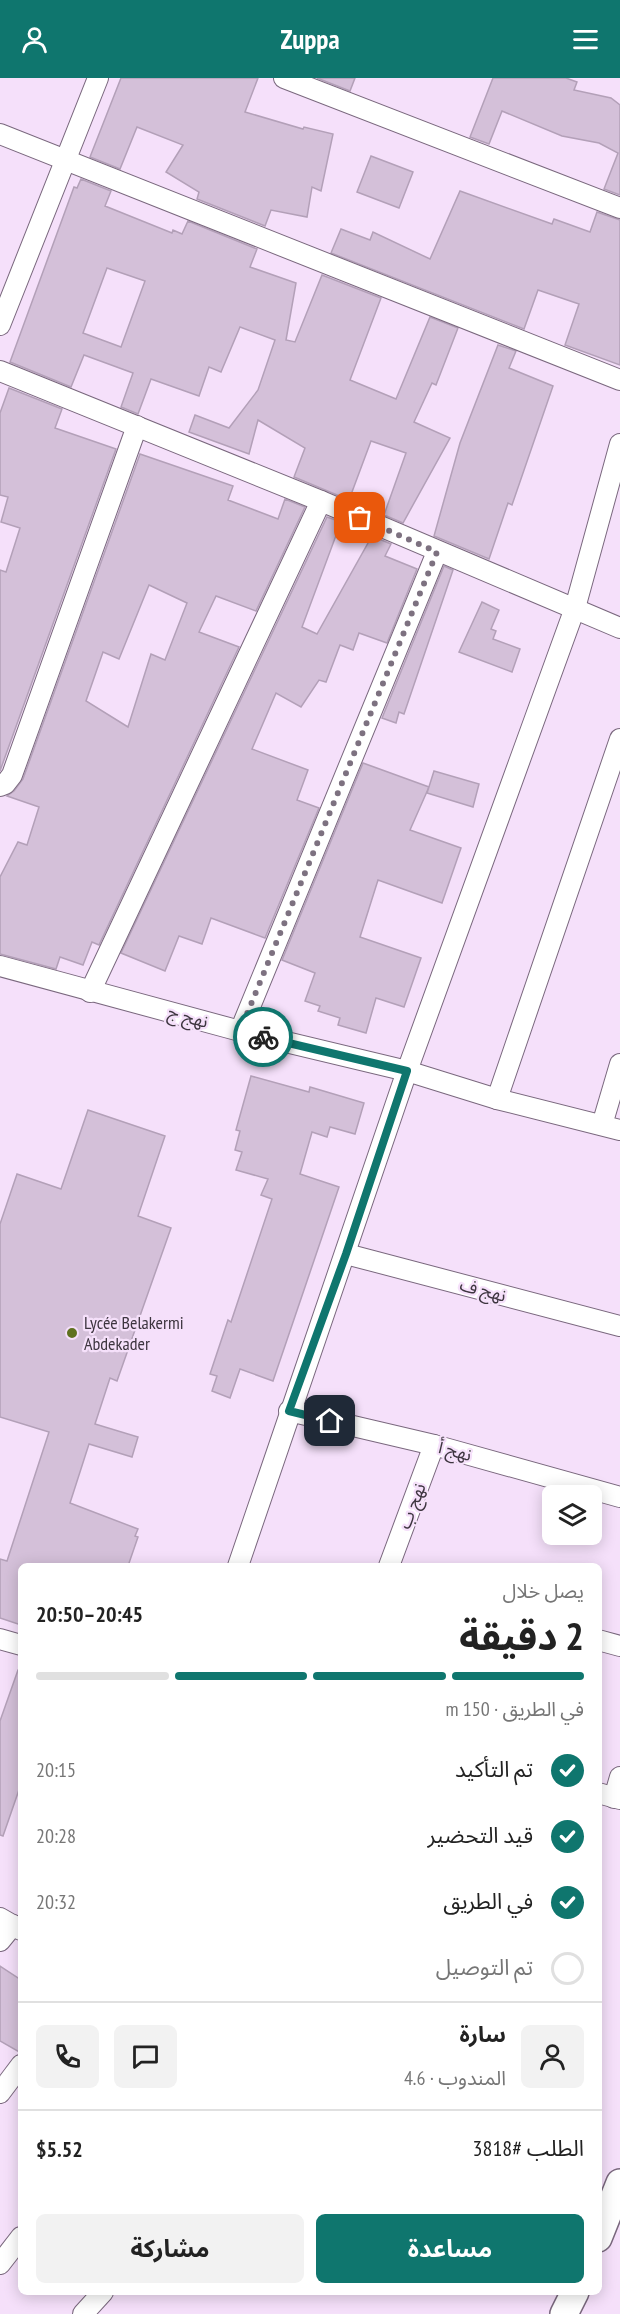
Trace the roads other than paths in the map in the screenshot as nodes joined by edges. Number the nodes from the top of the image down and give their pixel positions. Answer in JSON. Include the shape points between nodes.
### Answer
{"nodes":[{"id":1,"x":98,"y":78,"type":"edge"},
{"id":2,"x":285,"y":78,"type":"edge"},
{"id":3,"x":0,"y":134,"type":"edge"},
{"id":4,"x":64,"y":159,"type":"junction"},
{"id":5,"x":620,"y":208,"type":"edge"},
{"id":6,"x":0,"y":325,"type":"edge"},
{"id":7,"x":0,"y":371,"type":"edge"},
{"id":8,"x":620,"y":380,"type":"edge"},
{"id":9,"x":137,"y":426,"type":"junction"},
{"id":10,"x":620,"y":444,"type":"edge"},
{"id":11,"x":321,"y":501,"type":"junction"},
{"id":12,"x":437,"y":552,"type":"junction"},
{"id":13,"x":575,"y":608,"type":"junction"},
{"id":14,"x":620,"y":628,"type":"edge"},
{"id":15,"x":620,"y":739,"type":"edge"},
{"id":16,"x":0,"y":786,"type":"edge"},
{"id":17,"x":0,"y":966,"type":"edge"},
{"id":18,"x":90,"y":992,"type":"junction"},
{"id":19,"x":240,"y":1031,"type":"junction"},
{"id":20,"x":620,"y":1064,"type":"edge"},
{"id":21,"x":407,"y":1071,"type":"junction"},
{"id":22,"x":497,"y":1099,"type":"junction"},
{"id":23,"x":611,"y":1127,"type":"edge"},
{"id":24,"x":346,"y":1254,"type":"junction"},
{"id":25,"x":620,"y":1326,"type":"edge"},
{"id":26,"x":289,"y":1411,"type":"junction"},
{"id":27,"x":435,"y":1445,"type":"junction"},
{"id":28,"x":620,"y":1497,"type":"edge"},
{"id":29,"x":239,"y":1563,"type":"edge"},
{"id":30,"x":390,"y":1563,"type":"edge"},
{"id":31,"x":0,"y":1639,"type":"edge"},
{"id":32,"x":602,"y":1641,"type":"edge"},
{"id":33,"x":18,"y":1644,"type":"edge"},
{"id":34,"x":620,"y":1646,"type":"edge"},
{"id":35,"x":620,"y":1778,"type":"edge"},
{"id":36,"x":611,"y":1797,"type":"edge"},
{"id":37,"x":11,"y":1924,"type":"edge"},
{"id":38,"x":0,"y":1941,"type":"edge"},
{"id":39,"x":18,"y":2071,"type":"edge"},
{"id":40,"x":10,"y":2088,"type":"edge"},
{"id":41,"x":620,"y":2183,"type":"edge"},
{"id":42,"x":602,"y":2228,"type":"edge"},
{"id":43,"x":18,"y":2240,"type":"edge"},
{"id":44,"x":0,"y":2265,"type":"edge"},
{"id":45,"x":100,"y":2295,"type":"edge"},
{"id":46,"x":574,"y":2295,"type":"edge"},
{"id":47,"x":83,"y":2314,"type":"edge"},
{"id":48,"x":564,"y":2314,"type":"edge"}],
"edges":[{"from":1,"to":4,"type":"street"},
{"from":2,"to":5,"type":"street"},
{"from":3,"to":4,"type":"street"},
{"from":4,"to":6,"type":"street"},
{"from":4,"to":8,"type":"street"},
{"from":7,"to":9,"type":"street"},
{"from":9,"to":11,"type":"street"},
{"from":9,"to":16,"type":"street","via":[[12,775]]},
{"from":10,"to":13,"type":"street"},
{"from":11,"to":12,"type":"street"},
{"from":11,"to":18,"type":"street"},
{"from":12,"to":13,"type":"street"},
{"from":12,"to":19,"type":"street"},
{"from":13,"to":14,"type":"street"},
{"from":13,"to":21,"type":"street"},
{"from":15,"to":22,"type":"street"},
{"from":17,"to":18,"type":"street","name":"نهج ج"},
{"from":18,"to":19,"type":"street","name":"نهج ج"},
{"from":19,"to":21,"type":"street","name":"نهج ج"},
{"from":20,"to":23,"type":"street"},
{"from":21,"to":22,"type":"street","name":"نهج ج"},
{"from":21,"to":24,"type":"street"},
{"from":22,"to":23,"type":"street","name":"نهج ج"},
{"from":24,"to":25,"type":"street","name":"نهج ف"},
{"from":24,"to":26,"type":"street"},
{"from":26,"to":27,"type":"street","name":"نهج أ"},
{"from":26,"to":29,"type":"street"},
{"from":27,"to":28,"type":"street","name":"نهج أ"},
{"from":27,"to":30,"type":"street","name":"نهج ب"},
{"from":31,"to":33,"type":"street"},
{"from":32,"to":34,"type":"street"},
{"from":35,"to":36,"type":"street"},
{"from":37,"to":38,"type":"street"},
{"from":39,"to":40,"type":"street"},
{"from":41,"to":42,"type":"street"},
{"from":43,"to":44,"type":"street"},
{"from":45,"to":47,"type":"street"},
{"from":46,"to":48,"type":"street"}]}
